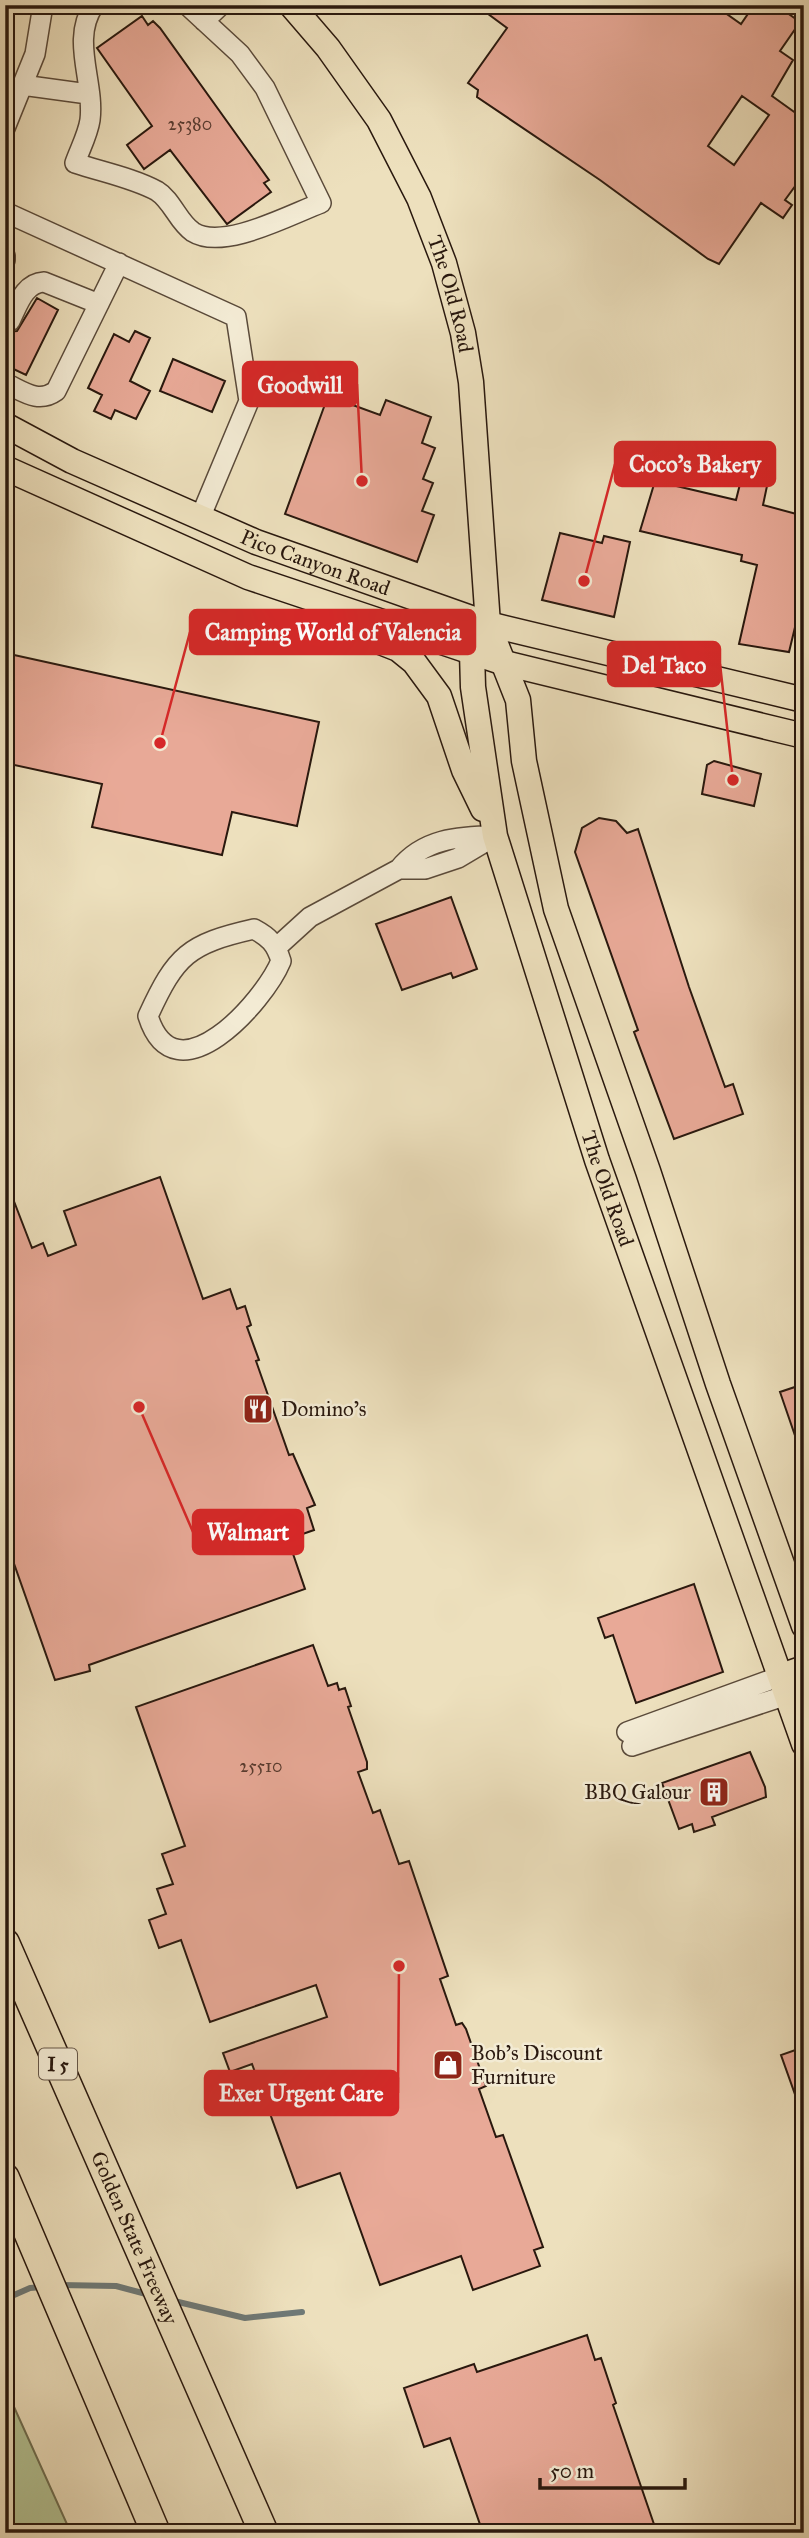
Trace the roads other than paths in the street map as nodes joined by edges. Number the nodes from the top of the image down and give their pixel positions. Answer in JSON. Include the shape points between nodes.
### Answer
{"nodes":[{"id":1,"x":43,"y":5,"type":"edge"},
{"id":2,"x":94,"y":5,"type":"edge"},
{"id":3,"x":187,"y":5,"type":"edge"},
{"id":4,"x":221,"y":5,"type":"edge"},
{"id":5,"x":291,"y":5,"type":"edge"},
{"id":6,"x":204,"y":21,"type":"junction"},
{"id":7,"x":22,"y":85,"type":"junction"},
{"id":8,"x":88,"y":94,"type":"junction"},
{"id":9,"x":5,"y":128,"type":"edge"},
{"id":10,"x":5,"y":212,"type":"edge"},
{"id":11,"x":118,"y":263,"type":"junction"},
{"id":12,"x":99,"y":304,"type":"junction"},
{"id":13,"x":10,"y":321,"type":"dead end"},
{"id":14,"x":5,"y":383,"type":"edge"},
{"id":15,"x":5,"y":425,"type":"edge"},
{"id":16,"x":5,"y":468,"type":"edge"},
{"id":17,"x":200,"y":518,"type":"junction"},
{"id":18,"x":248,"y":577,"type":"junction"},
{"id":19,"x":488,"y":624,"type":"junction"},
{"id":20,"x":472,"y":652,"type":"junction"},
{"id":21,"x":503,"y":663,"type":"junction"},
{"id":22,"x":804,"y":700,"type":"edge"},
{"id":23,"x":804,"y":736,"type":"edge"},
{"id":24,"x":495,"y":836,"type":"junction"},
{"id":25,"x":277,"y":947,"type":"junction"},
{"id":26,"x":804,"y":1626,"type":"edge"},
{"id":27,"x":794,"y":1682,"type":"edge"},
{"id":28,"x":629,"y":1739,"type":"dead end"},
{"id":29,"x":804,"y":1744,"type":"edge"},
{"id":30,"x":5,"y":1943,"type":"edge"},
{"id":31,"x":7,"y":2182,"type":"edge"},
{"id":32,"x":156,"y":2533,"type":"edge"},
{"id":33,"x":264,"y":2533,"type":"edge"}],
"edges":[{"from":1,"to":7,"type":"street","via":[[35,54]]},
{"from":2,"to":8,"type":"street","via":[[83,35]]},
{"from":3,"to":6,"type":"street"},
{"from":4,"to":6,"type":"street"},
{"from":5,"to":19,"type":"main road","name":"The Old Road","via":[[379,120],[419,198],[444,263],[471,382]]},
{"from":6,"to":8,"type":"street","via":[[240,54],[265,88],[321,203],[222,239],[194,233],[160,192],[75,163],[90,120]]},
{"from":7,"to":8,"type":"street"},
{"from":7,"to":9,"type":"street"},
{"from":10,"to":11,"type":"street"},
{"from":11,"to":12,"type":"street"},
{"from":11,"to":17,"type":"street","via":[[236,317],[248,401]]},
{"from":12,"to":13,"type":"street","via":[[36,283],[29,286]]},
{"from":12,"to":14,"type":"street","via":[[56,391],[38,398]]},
{"from":15,"to":17,"type":"main road","name":"Pico Canyon Road","via":[[72,461]]},
{"from":16,"to":18,"type":"main road","name":"Pico Canyon Road"},
{"from":17,"to":19,"type":"main road","name":"Pico Canyon Road"},
{"from":18,"to":20,"type":"main road","name":"Pico Canyon Road"},
{"from":18,"to":24,"type":"main road","via":[[274,601],[398,649],[414,662],[439,696],[464,770]]},
{"from":19,"to":20,"type":"main road"},
{"from":19,"to":21,"type":"main road","name":"The Old Road"},
{"from":19,"to":22,"type":"main road","name":"Pico Canyon Road"},
{"from":20,"to":21,"type":"main road","name":"Pico Canyon Road"},
{"from":20,"to":24,"type":"main road","name":"The Old Road","via":[[473,689]]},
{"from":21,"to":23,"type":"main road","name":"Pico Canyon Road"},
{"from":21,"to":26,"type":"main road","name":"The Old Road","via":[[518,700],[524,761],[556,909]]},
{"from":24,"to":25,"type":"street","via":[[450,837],[411,854],[399,869],[310,917]]},
{"from":24,"to":27,"type":"main road","name":"The Old Road","via":[[597,1160]]},
{"from":25,"to":25,"type":"street","via":[[254,929],[215,938],[189,951],[169,973],[148,1016],[153,1031],[176,1049],[191,1051],[205,1046],[235,1023],[272,983],[281,961]]},
{"from":27,"to":28,"type":"street"},
{"from":27,"to":29,"type":"main road","name":"The Old Road"},
{"from":30,"to":33,"type":"highway","name":"Golden State Freeway","number":"I 5"},
{"from":31,"to":32,"type":"highway"}]}
